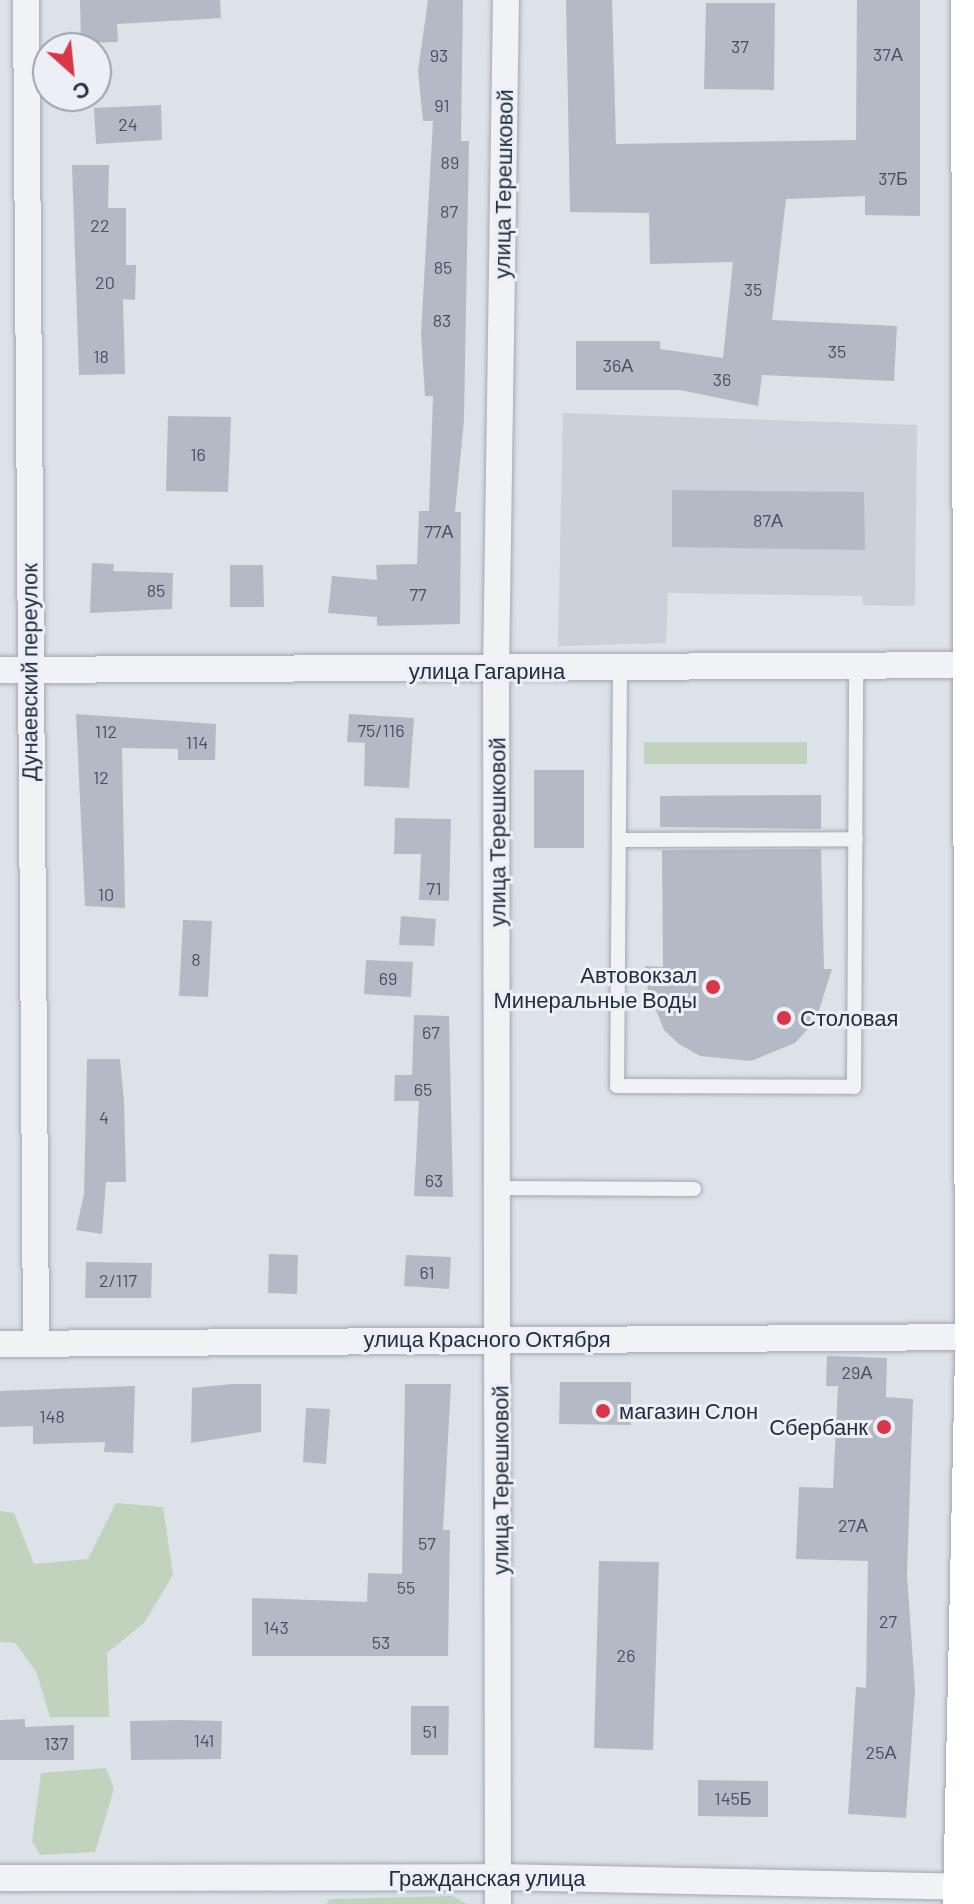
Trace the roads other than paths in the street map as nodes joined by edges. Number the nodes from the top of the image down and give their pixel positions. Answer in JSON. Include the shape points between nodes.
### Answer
{"nodes":[{"id":1,"x":26,"y":0,"type":"edge"},
{"id":2,"x":506,"y":0,"type":"edge"},
{"id":3,"x":970,"y":0,"type":"edge"},
{"id":4,"x":973,"y":665,"type":"edge"},
{"id":5,"x":856,"y":667,"type":"junction"},
{"id":6,"x":0,"y":670,"type":"edge"},
{"id":7,"x":620,"y":670,"type":"junction"},
{"id":8,"x":29,"y":671,"type":"junction"},
{"id":9,"x":496,"y":672,"type":"junction"},
{"id":10,"x":856,"y":839,"type":"junction"},
{"id":11,"x":619,"y":840,"type":"junction"},
{"id":12,"x":500,"y":1188,"type":"junction"},
{"id":13,"x":694,"y":1189,"type":"dead end"},
{"id":14,"x":501,"y":1338,"type":"junction"},
{"id":15,"x":974,"y":1338,"type":"edge"},
{"id":16,"x":0,"y":1344,"type":"edge"},
{"id":17,"x":36,"y":1344,"type":"junction"},
{"id":18,"x":974,"y":1354,"type":"edge"},
{"id":19,"x":974,"y":1382,"type":"edge"},
{"id":20,"x":498,"y":1877,"type":"junction"},
{"id":21,"x":0,"y":1878,"type":"edge"},
{"id":22,"x":966,"y":1893,"type":"edge"},
{"id":23,"x":498,"y":1904,"type":"edge"}],
"edges":[{"from":1,"to":8,"type":"street","name":"Дунаевский переулок"},
{"from":2,"to":9,"type":"street","name":"улица Терешковой"},
{"from":3,"to":4,"type":"street"},
{"from":4,"to":5,"type":"street","name":"улица Гагарина"},
{"from":4,"to":15,"type":"street"},
{"from":5,"to":7,"type":"street","name":"улица Гагарина"},
{"from":5,"to":10,"type":"lane"},
{"from":6,"to":8,"type":"street","name":"улица Гагарина"},
{"from":7,"to":9,"type":"street","name":"улица Гагарина"},
{"from":7,"to":11,"type":"lane"},
{"from":8,"to":9,"type":"street","name":"улица Гагарина"},
{"from":8,"to":17,"type":"street","name":"Дунаевский переулок"},
{"from":9,"to":12,"type":"street","name":"улица Терешковой"},
{"from":10,"to":11,"type":"lane"},
{"from":10,"to":11,"type":"lane","via":[[854,1087],[617,1086]]},
{"from":12,"to":13,"type":"lane"},
{"from":12,"to":14,"type":"street","name":"улица Терешковой"},
{"from":14,"to":15,"type":"street","name":"улица Красного Октября"},
{"from":14,"to":17,"type":"street","name":"улица Красного Октября"},
{"from":14,"to":20,"type":"street","name":"улица Терешковой"},
{"from":16,"to":17,"type":"street","name":"улица Красного Октября"},
{"from":18,"to":19,"type":"street"},
{"from":19,"to":22,"type":"street"},
{"from":20,"to":21,"type":"street","name":"Гражданская улица"},
{"from":20,"to":22,"type":"street","name":"Гражданская улица"},
{"from":20,"to":23,"type":"street","name":"улица Терешковой"}]}
